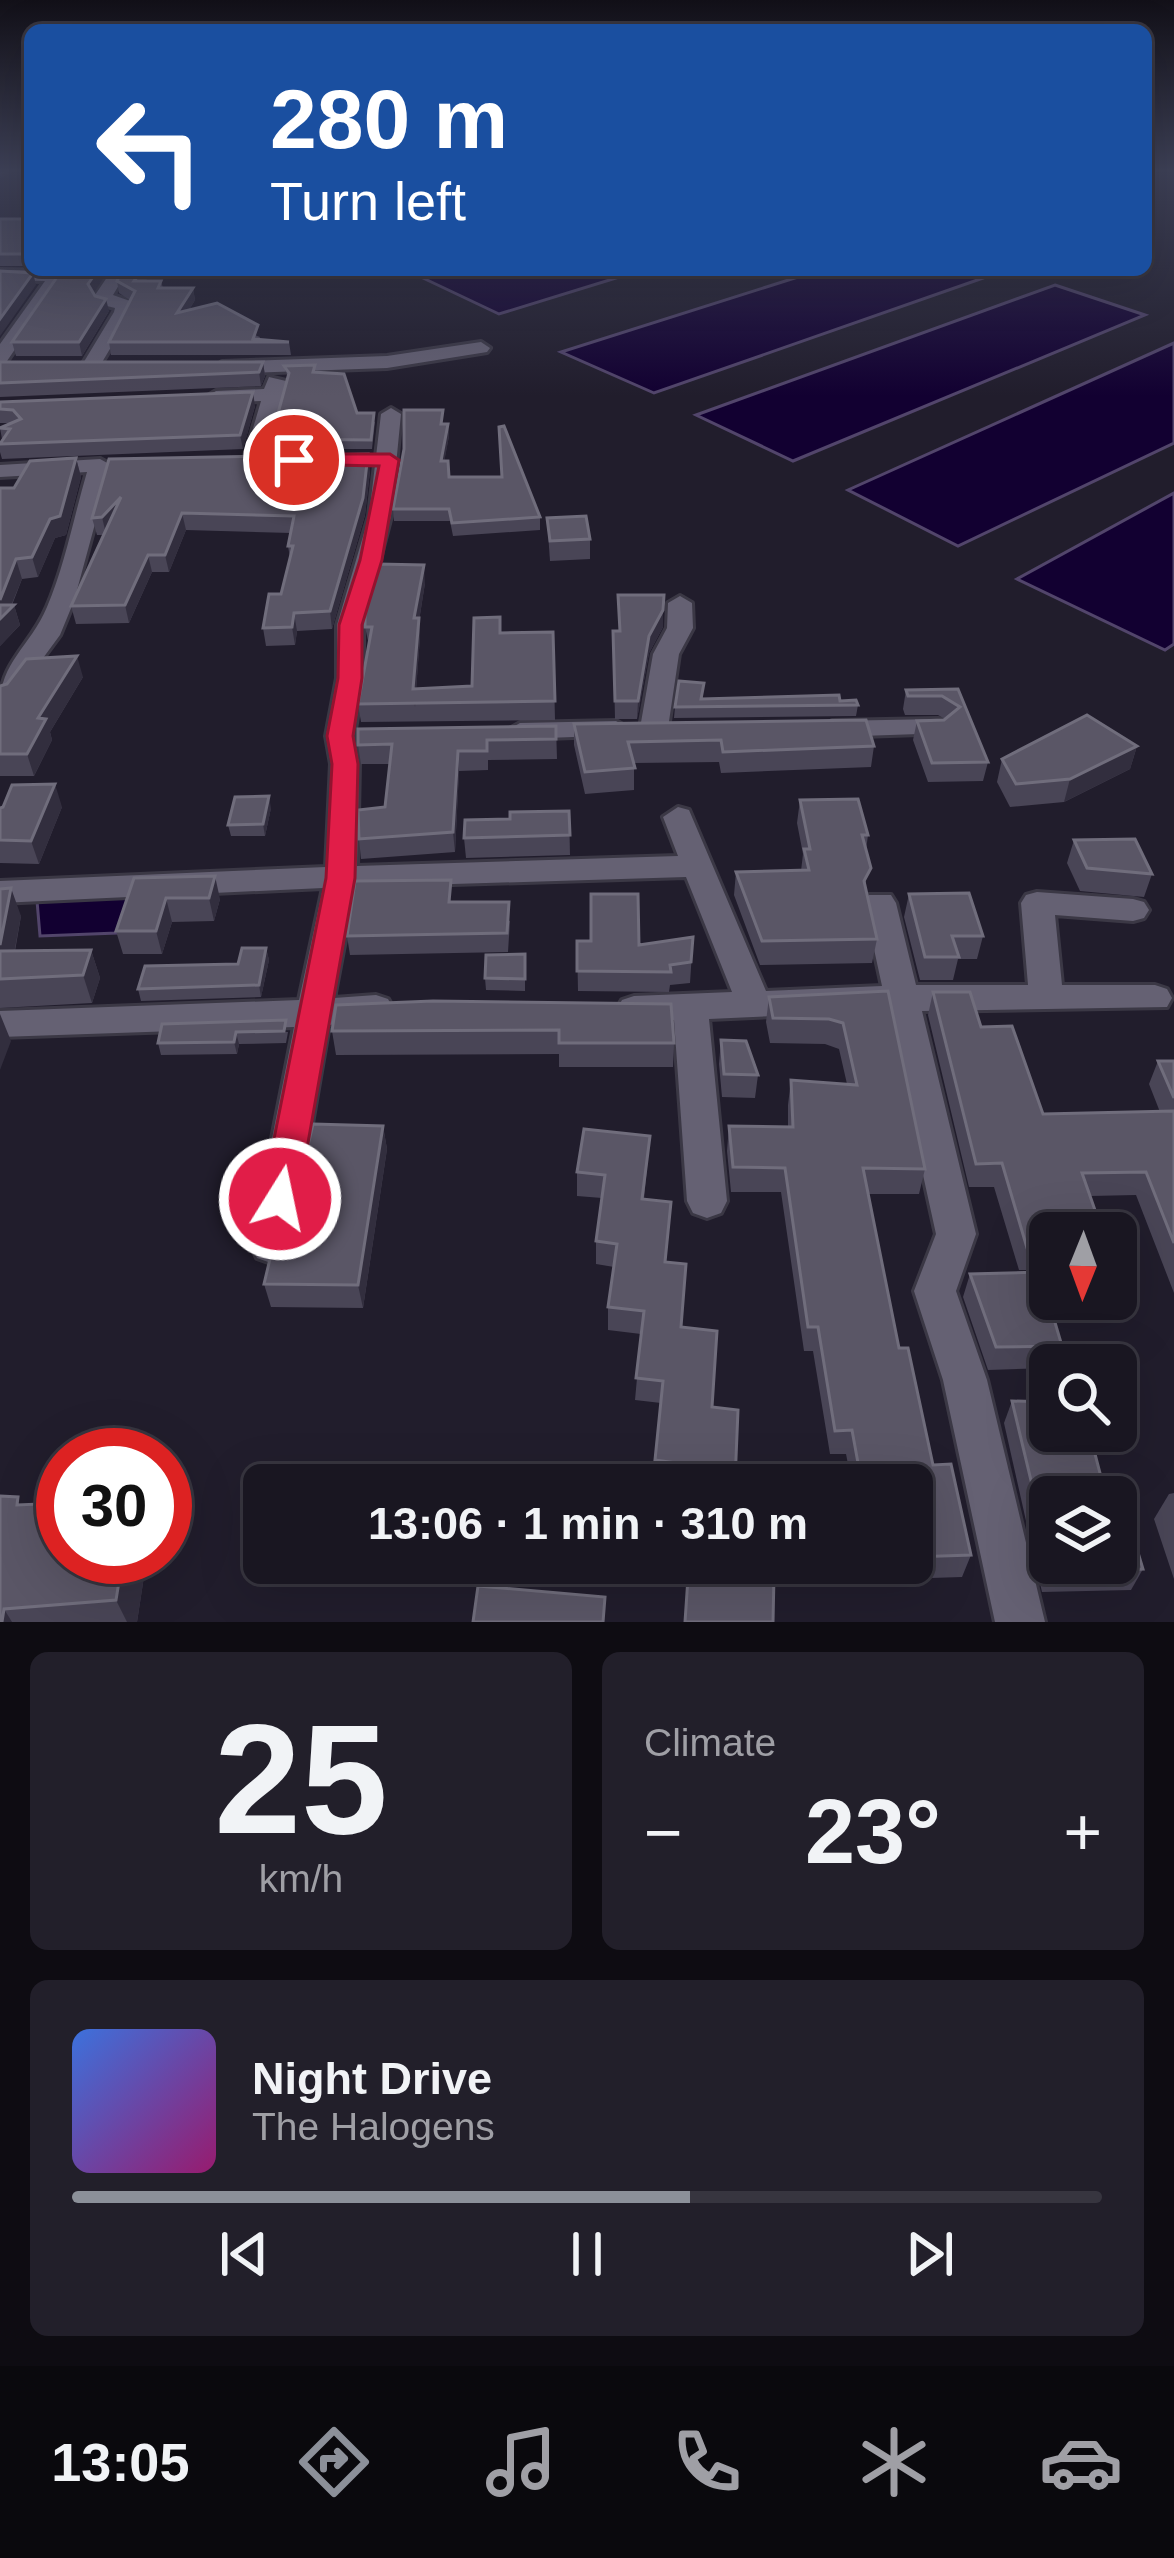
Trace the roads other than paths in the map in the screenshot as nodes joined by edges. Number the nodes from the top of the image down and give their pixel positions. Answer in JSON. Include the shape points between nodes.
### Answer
{"nodes":[{"id":1,"x":52,"y":276,"type":"edge"},
{"id":2,"x":116,"y":276,"type":"edge"},
{"id":3,"x":481,"y":348,"type":"dead end"},
{"id":4,"x":6,"y":363,"type":"edge"},
{"id":5,"x":279,"y":364,"type":"junction"},
{"id":6,"x":118,"y":368,"type":"edge"},
{"id":7,"x":195,"y":369,"type":"edge"},
{"id":8,"x":273,"y":395,"type":"junction"},
{"id":9,"x":194,"y":397,"type":"edge"},
{"id":10,"x":391,"y":414,"type":"dead end"},
{"id":11,"x":314,"y":460,"type":"edge"},
{"id":12,"x":0,"y":471,"type":"edge"},
{"id":13,"x":680,"y":603,"type":"dead end"},
{"id":14,"x":0,"y":656,"type":"edge"},
{"id":15,"x":29,"y":657,"type":"junction"},
{"id":16,"x":0,"y":697,"type":"edge"},
{"id":17,"x":938,"y":727,"type":"edge"},
{"id":18,"x":801,"y":729,"type":"edge"},
{"id":19,"x":495,"y":732,"type":"edge"},
{"id":20,"x":678,"y":817,"type":"dead end"},
{"id":21,"x":696,"y":866,"type":"junction"},
{"id":22,"x":341,"y":878,"type":"junction"},
{"id":23,"x":0,"y":892,"type":"edge"},
{"id":24,"x":880,"y":903,"type":"dead end"},
{"id":25,"x":1133,"y":910,"type":"dead end"},
{"id":26,"x":1046,"y":997,"type":"junction"},
{"id":27,"x":898,"y":998,"type":"junction"},
{"id":28,"x":1155,"y":998,"type":"dead end"},
{"id":29,"x":753,"y":1002,"type":"junction"},
{"id":30,"x":414,"y":1007,"type":"edge"},
{"id":31,"x":604,"y":1009,"type":"edge"},
{"id":32,"x":691,"y":1010,"type":"junction"},
{"id":33,"x":314,"y":1013,"type":"junction"},
{"id":34,"x":0,"y":1024,"type":"edge"},
{"id":35,"x":707,"y":1201,"type":"dead end"},
{"id":36,"x":272,"y":1245,"type":"edge"},
{"id":37,"x":1020,"y":1622,"type":"edge"}],
"edges":[{"from":1,"to":4,"type":"street"},
{"from":2,"to":6,"type":"street","via":[[104,296],[123,312],[81,365]]},
{"from":3,"to":5,"type":"street","via":[[387,362]]},
{"from":5,"to":7,"type":"street"},
{"from":5,"to":8,"type":"street"},
{"from":8,"to":9,"type":"street"},
{"from":8,"to":11,"type":"street","via":[[246,459]]},
{"from":10,"to":22,"type":"street","via":[[371,560],[350,625]]},
{"from":12,"to":15,"type":"street","via":[[110,464],[62,601]]},
{"from":13,"to":19,"type":"street","via":[[680,628],[666,655],[664,728]]},
{"from":14,"to":15,"type":"street"},
{"from":15,"to":16,"type":"street"},
{"from":17,"to":18,"type":"street"},
{"from":20,"to":21,"type":"street"},
{"from":21,"to":22,"type":"street"},
{"from":21,"to":29,"type":"street"},
{"from":22,"to":23,"type":"street"},
{"from":22,"to":33,"type":"street"},
{"from":24,"to":27,"type":"street"},
{"from":25,"to":26,"type":"street","via":[[1037,903]]},
{"from":26,"to":27,"type":"street"},
{"from":26,"to":28,"type":"street"},
{"from":27,"to":29,"type":"street"},
{"from":27,"to":37,"type":"street","via":[[956,1234],[935,1291],[965,1381]]},
{"from":29,"to":32,"type":"street"},
{"from":30,"to":33,"type":"street"},
{"from":31,"to":32,"type":"street"},
{"from":32,"to":35,"type":"street"},
{"from":33,"to":34,"type":"street"},
{"from":33,"to":36,"type":"street"}]}
